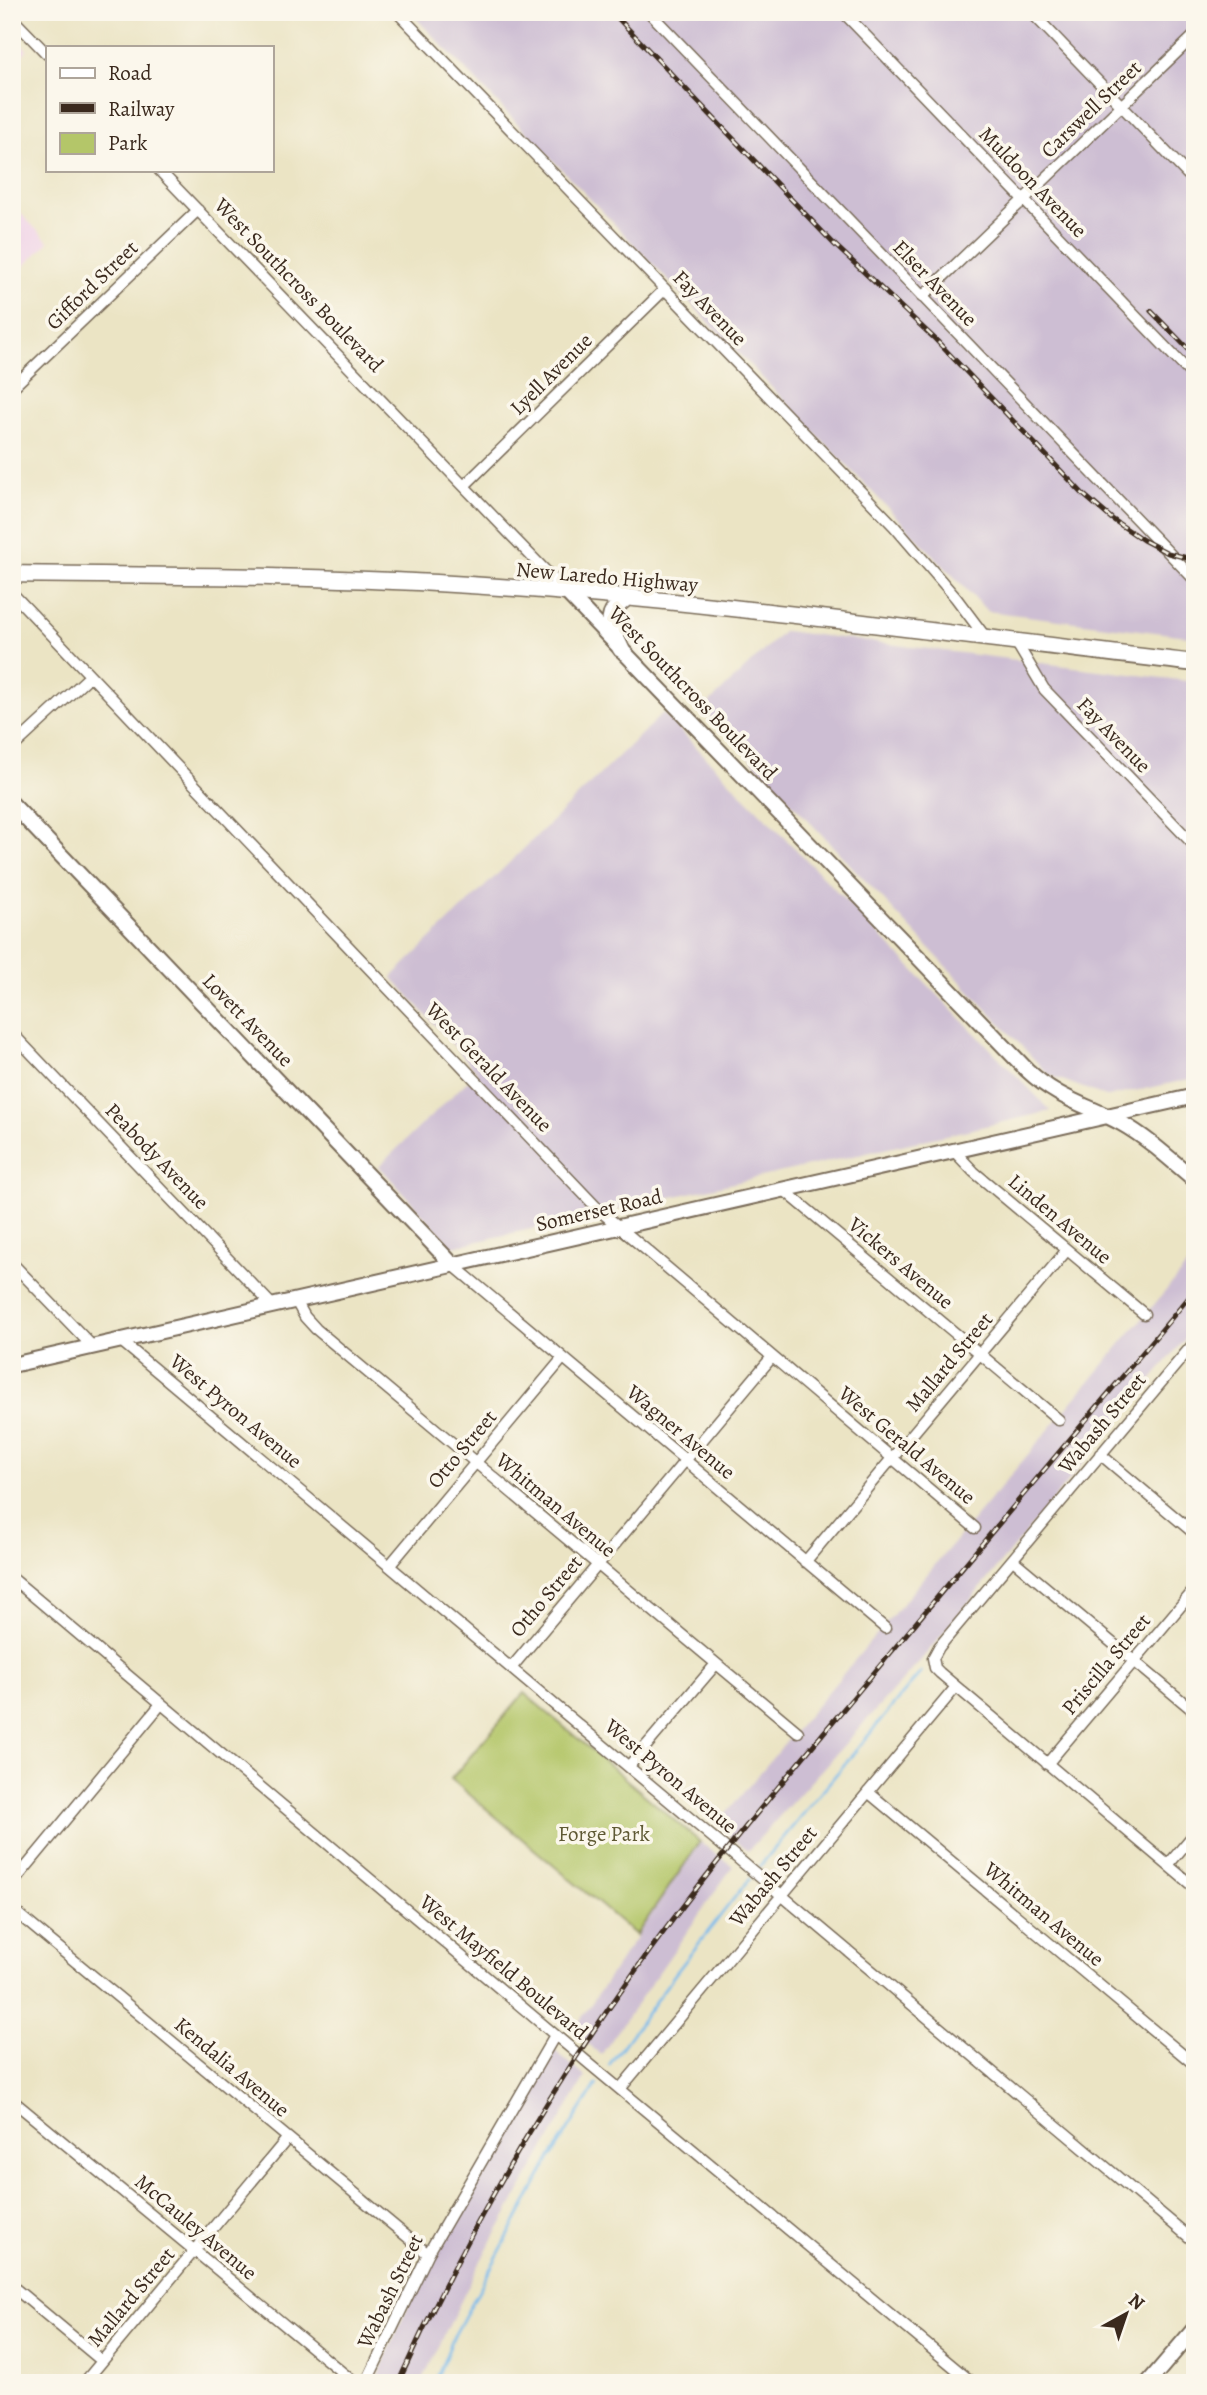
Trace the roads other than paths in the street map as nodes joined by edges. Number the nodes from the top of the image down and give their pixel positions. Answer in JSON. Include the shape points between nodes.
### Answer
{"nodes":[{"id":1,"x":397,"y":12,"type":"edge"},
{"id":2,"x":649,"y":12,"type":"edge"},
{"id":3,"x":844,"y":12,"type":"edge"},
{"id":4,"x":1031,"y":12,"type":"edge"},
{"id":5,"x":12,"y":18,"type":"edge"},
{"id":6,"x":1195,"y":36,"type":"edge"},
{"id":7,"x":46,"y":53,"type":"edge"},
{"id":8,"x":1122,"y":106,"type":"junction"},
{"id":9,"x":161,"y":172,"type":"edge"},
{"id":10,"x":1195,"y":182,"type":"edge"},
{"id":11,"x":1024,"y":200,"type":"junction"},
{"id":12,"x":198,"y":210,"type":"junction"},
{"id":13,"x":665,"y":289,"type":"junction"},
{"id":14,"x":922,"y":297,"type":"junction"},
{"id":15,"x":1195,"y":378,"type":"edge"},
{"id":16,"x":12,"y":388,"type":"edge"},
{"id":17,"x":464,"y":486,"type":"junction"},
{"id":18,"x":12,"y":574,"type":"edge"},
{"id":19,"x":1195,"y":580,"type":"edge"},
{"id":20,"x":12,"y":593,"type":"edge"},
{"id":21,"x":568,"y":594,"type":"junction"},
{"id":22,"x":625,"y":599,"type":"junction"},
{"id":23,"x":986,"y":639,"type":"junction"},
{"id":24,"x":1016,"y":642,"type":"junction"},
{"id":25,"x":621,"y":649,"type":"junction"},
{"id":26,"x":1195,"y":663,"type":"edge"},
{"id":27,"x":90,"y":676,"type":"junction"},
{"id":28,"x":12,"y":748,"type":"edge"},
{"id":29,"x":12,"y":804,"type":"edge"},
{"id":30,"x":1195,"y":846,"type":"edge"},
{"id":31,"x":12,"y":1033,"type":"edge"},
{"id":32,"x":1195,"y":1096,"type":"edge"},
{"id":33,"x":1107,"y":1116,"type":"junction"},
{"id":34,"x":954,"y":1151,"type":"junction"},
{"id":35,"x":1195,"y":1180,"type":"edge"},
{"id":36,"x":784,"y":1190,"type":"junction"},
{"id":37,"x":619,"y":1227,"type":"junction"},
{"id":38,"x":1067,"y":1250,"type":"junction"},
{"id":39,"x":12,"y":1263,"type":"edge"},
{"id":40,"x":453,"y":1265,"type":"junction"},
{"id":41,"x":296,"y":1301,"type":"junction"},
{"id":42,"x":273,"y":1306,"type":"junction"},
{"id":43,"x":1144,"y":1314,"type":"dead end"},
{"id":44,"x":121,"y":1341,"type":"junction"},
{"id":45,"x":1195,"y":1342,"type":"edge"},
{"id":46,"x":93,"y":1347,"type":"junction"},
{"id":47,"x":980,"y":1354,"type":"junction"},
{"id":48,"x":1191,"y":1354,"type":"edge"},
{"id":49,"x":772,"y":1357,"type":"junction"},
{"id":50,"x":563,"y":1358,"type":"junction"},
{"id":51,"x":12,"y":1366,"type":"edge"},
{"id":52,"x":1059,"y":1420,"type":"dead end"},
{"id":53,"x":1100,"y":1454,"type":"junction"},
{"id":54,"x":893,"y":1458,"type":"junction"},
{"id":55,"x":685,"y":1460,"type":"junction"},
{"id":56,"x":476,"y":1463,"type":"junction"},
{"id":57,"x":975,"y":1528,"type":"dead end"},
{"id":58,"x":1195,"y":1534,"type":"edge"},
{"id":59,"x":1013,"y":1560,"type":"junction"},
{"id":60,"x":805,"y":1562,"type":"junction"},
{"id":61,"x":390,"y":1565,"type":"junction"},
{"id":62,"x":597,"y":1565,"type":"junction"},
{"id":63,"x":12,"y":1577,"type":"edge"},
{"id":64,"x":1195,"y":1589,"type":"edge"},
{"id":65,"x":885,"y":1628,"type":"dead end"},
{"id":66,"x":1135,"y":1661,"type":"junction"},
{"id":67,"x":716,"y":1664,"type":"junction"},
{"id":68,"x":512,"y":1667,"type":"junction"},
{"id":69,"x":956,"y":1687,"type":"junction"},
{"id":70,"x":161,"y":1704,"type":"junction"},
{"id":71,"x":1195,"y":1712,"type":"edge"},
{"id":72,"x":798,"y":1732,"type":"dead end"},
{"id":73,"x":1048,"y":1764,"type":"junction"},
{"id":74,"x":629,"y":1766,"type":"junction"},
{"id":75,"x":868,"y":1792,"type":"junction"},
{"id":76,"x":1195,"y":1833,"type":"edge"},
{"id":77,"x":1168,"y":1865,"type":"junction"},
{"id":78,"x":12,"y":1884,"type":"edge"},
{"id":79,"x":1195,"y":1888,"type":"edge"},
{"id":80,"x":782,"y":1894,"type":"junction"},
{"id":81,"x":12,"y":1909,"type":"edge"},
{"id":82,"x":555,"y":2035,"type":"junction"},
{"id":83,"x":1195,"y":2065,"type":"edge"},
{"id":84,"x":620,"y":2089,"type":"junction"},
{"id":85,"x":12,"y":2100,"type":"edge"},
{"id":86,"x":288,"y":2138,"type":"junction"},
{"id":87,"x":1195,"y":2242,"type":"edge"},
{"id":88,"x":194,"y":2251,"type":"junction"},
{"id":89,"x":428,"y":2254,"type":"junction"},
{"id":90,"x":12,"y":2286,"type":"edge"},
{"id":91,"x":1195,"y":2328,"type":"edge"},
{"id":92,"x":102,"y":2361,"type":"junction"},
{"id":93,"x":84,"y":2383,"type":"edge"},
{"id":94,"x":355,"y":2383,"type":"edge"},
{"id":95,"x":366,"y":2383,"type":"edge"},
{"id":96,"x":973,"y":2383,"type":"edge"},
{"id":97,"x":1149,"y":2383,"type":"edge"}],
"edges":[{"from":1,"to":13,"type":"street","name":"Fay Avenue"},
{"from":2,"to":14,"type":"street","name":"Elser Avenue"},
{"from":3,"to":11,"type":"street","name":"Muldoon Avenue"},
{"from":4,"to":8,"type":"street"},
{"from":5,"to":7,"type":"street"},
{"from":6,"to":8,"type":"street","name":"Carswell Street"},
{"from":8,"to":10,"type":"street"},
{"from":8,"to":11,"type":"street","name":"Carswell Street"},
{"from":9,"to":12,"type":"street","name":"West Southcross Boulevard"},
{"from":11,"to":14,"type":"street","name":"Carswell Street"},
{"from":11,"to":15,"type":"street","name":"Muldoon Avenue"},
{"from":12,"to":16,"type":"street","name":"Gifford Street"},
{"from":12,"to":17,"type":"street","name":"West Southcross Boulevard"},
{"from":13,"to":17,"type":"street","name":"Lyell Avenue"},
{"from":13,"to":23,"type":"street","name":"Fay Avenue","via":[[894,526]]},
{"from":14,"to":19,"type":"street","name":"Elser Avenue"},
{"from":17,"to":21,"type":"street","name":"West Southcross Boulevard"},
{"from":18,"to":21,"type":"main road","name":"New Laredo Highway","via":[[302,578]]},
{"from":20,"to":27,"type":"street","name":"West Gerald Avenue"},
{"from":21,"to":22,"type":"main road","name":"New Laredo Highway"},
{"from":21,"to":25,"type":"main road","name":"West Southcross Boulevard"},
{"from":22,"to":23,"type":"main road","name":"New Laredo Highway"},
{"from":22,"to":25,"type":"main road","via":[[610,619]]},
{"from":23,"to":24,"type":"main road","name":"New Laredo Highway"},
{"from":24,"to":26,"type":"main road","name":"New Laredo Highway"},
{"from":24,"to":30,"type":"street","name":"Fay Avenue","via":[[1044,690]]},
{"from":25,"to":33,"type":"main road","name":"West Southcross Boulevard","via":[[1027,1070],[1065,1099]]},
{"from":27,"to":28,"type":"street"},
{"from":27,"to":37,"type":"street","name":"West Gerald Avenue"},
{"from":29,"to":40,"type":"main road","name":"Lovett Avenue"},
{"from":31,"to":42,"type":"street","name":"Peabody Avenue"},
{"from":32,"to":33,"type":"main road","name":"Somerset Road"},
{"from":33,"to":34,"type":"main road","name":"Somerset Road"},
{"from":33,"to":35,"type":"main road","name":"West Southcross Boulevard"},
{"from":34,"to":36,"type":"main road","name":"Somerset Road"},
{"from":34,"to":38,"type":"street","name":"Linden Avenue"},
{"from":36,"to":37,"type":"main road","name":"Somerset Road"},
{"from":36,"to":47,"type":"street","name":"Vickers Avenue"},
{"from":37,"to":40,"type":"main road","name":"Somerset Road"},
{"from":37,"to":49,"type":"street","name":"West Gerald Avenue"},
{"from":38,"to":43,"type":"street","name":"Linden Avenue"},
{"from":38,"to":47,"type":"street","name":"Mallard Street"},
{"from":39,"to":46,"type":"street"},
{"from":40,"to":41,"type":"main road","name":"Somerset Road"},
{"from":40,"to":50,"type":"street","name":"Wagner Avenue"},
{"from":41,"to":42,"type":"main road","name":"Somerset Road"},
{"from":41,"to":56,"type":"street","name":"Whitman Avenue","via":[[316,1329]]},
{"from":42,"to":44,"type":"main road","name":"Somerset Road"},
{"from":44,"to":46,"type":"main road","name":"Somerset Road"},
{"from":44,"to":61,"type":"street","name":"West Pyron Avenue"},
{"from":45,"to":48,"type":"street","name":"Wabash Street"},
{"from":46,"to":51,"type":"main road","name":"Somerset Road"},
{"from":47,"to":52,"type":"street","name":"Vickers Avenue"},
{"from":47,"to":54,"type":"street","name":"Mallard Street"},
{"from":48,"to":53,"type":"street","name":"Wabash Street"},
{"from":49,"to":54,"type":"street","name":"West Gerald Avenue"},
{"from":49,"to":55,"type":"street","name":"Otho Street"},
{"from":50,"to":55,"type":"street","name":"Wagner Avenue"},
{"from":50,"to":56,"type":"street","name":"Otto Street"},
{"from":53,"to":58,"type":"street"},
{"from":53,"to":59,"type":"street","name":"Wabash Street"},
{"from":54,"to":57,"type":"street","name":"West Gerald Avenue"},
{"from":54,"to":60,"type":"street","name":"Mallard Street"},
{"from":55,"to":60,"type":"street","name":"Wagner Avenue"},
{"from":55,"to":62,"type":"street","name":"Otho Street"},
{"from":56,"to":61,"type":"street","name":"Otto Street"},
{"from":56,"to":62,"type":"street","name":"Whitman Avenue"},
{"from":59,"to":66,"type":"street"},
{"from":59,"to":69,"type":"street","name":"Wabash Street","via":[[933,1658],[935,1668]]},
{"from":60,"to":65,"type":"street","name":"Wagner Avenue"},
{"from":61,"to":68,"type":"street","name":"West Pyron Avenue"},
{"from":62,"to":67,"type":"street","name":"Whitman Avenue"},
{"from":62,"to":68,"type":"street","name":"Otho Street"},
{"from":63,"to":70,"type":"street","name":"West Mayfield Boulevard"},
{"from":64,"to":66,"type":"street","name":"Priscilla Street"},
{"from":66,"to":71,"type":"street"},
{"from":66,"to":73,"type":"street","name":"Priscilla Street"},
{"from":67,"to":72,"type":"street","name":"Whitman Avenue"},
{"from":67,"to":74,"type":"street"},
{"from":68,"to":74,"type":"street","name":"West Pyron Avenue"},
{"from":69,"to":73,"type":"street"},
{"from":69,"to":75,"type":"street","name":"Wabash Street"},
{"from":70,"to":78,"type":"street"},
{"from":70,"to":82,"type":"street","name":"West Mayfield Boulevard"},
{"from":73,"to":77,"type":"street"},
{"from":74,"to":80,"type":"street","name":"West Pyron Avenue"},
{"from":75,"to":80,"type":"street","name":"Wabash Street"},
{"from":75,"to":83,"type":"street","name":"Whitman Avenue"},
{"from":76,"to":77,"type":"street"},
{"from":77,"to":79,"type":"street"},
{"from":80,"to":84,"type":"street","name":"Wabash Street"},
{"from":80,"to":87,"type":"street","name":"West Pyron Avenue"},
{"from":81,"to":86,"type":"street","name":"Kendalia Avenue"},
{"from":82,"to":84,"type":"street","name":"West Mayfield Boulevard"},
{"from":82,"to":89,"type":"street","name":"Wabash Street"},
{"from":84,"to":96,"type":"street","name":"West Mayfield Boulevard"},
{"from":85,"to":88,"type":"street","name":"McCauley Avenue"},
{"from":86,"to":88,"type":"street","name":"Mallard Street"},
{"from":86,"to":89,"type":"street","name":"Kendalia Avenue"},
{"from":88,"to":92,"type":"street","name":"Mallard Street"},
{"from":88,"to":94,"type":"street","name":"McCauley Avenue"},
{"from":89,"to":95,"type":"street","name":"Wabash Street"},
{"from":90,"to":92,"type":"street"},
{"from":91,"to":97,"type":"main road"},
{"from":92,"to":93,"type":"street","name":"Mallard Street"}]}
